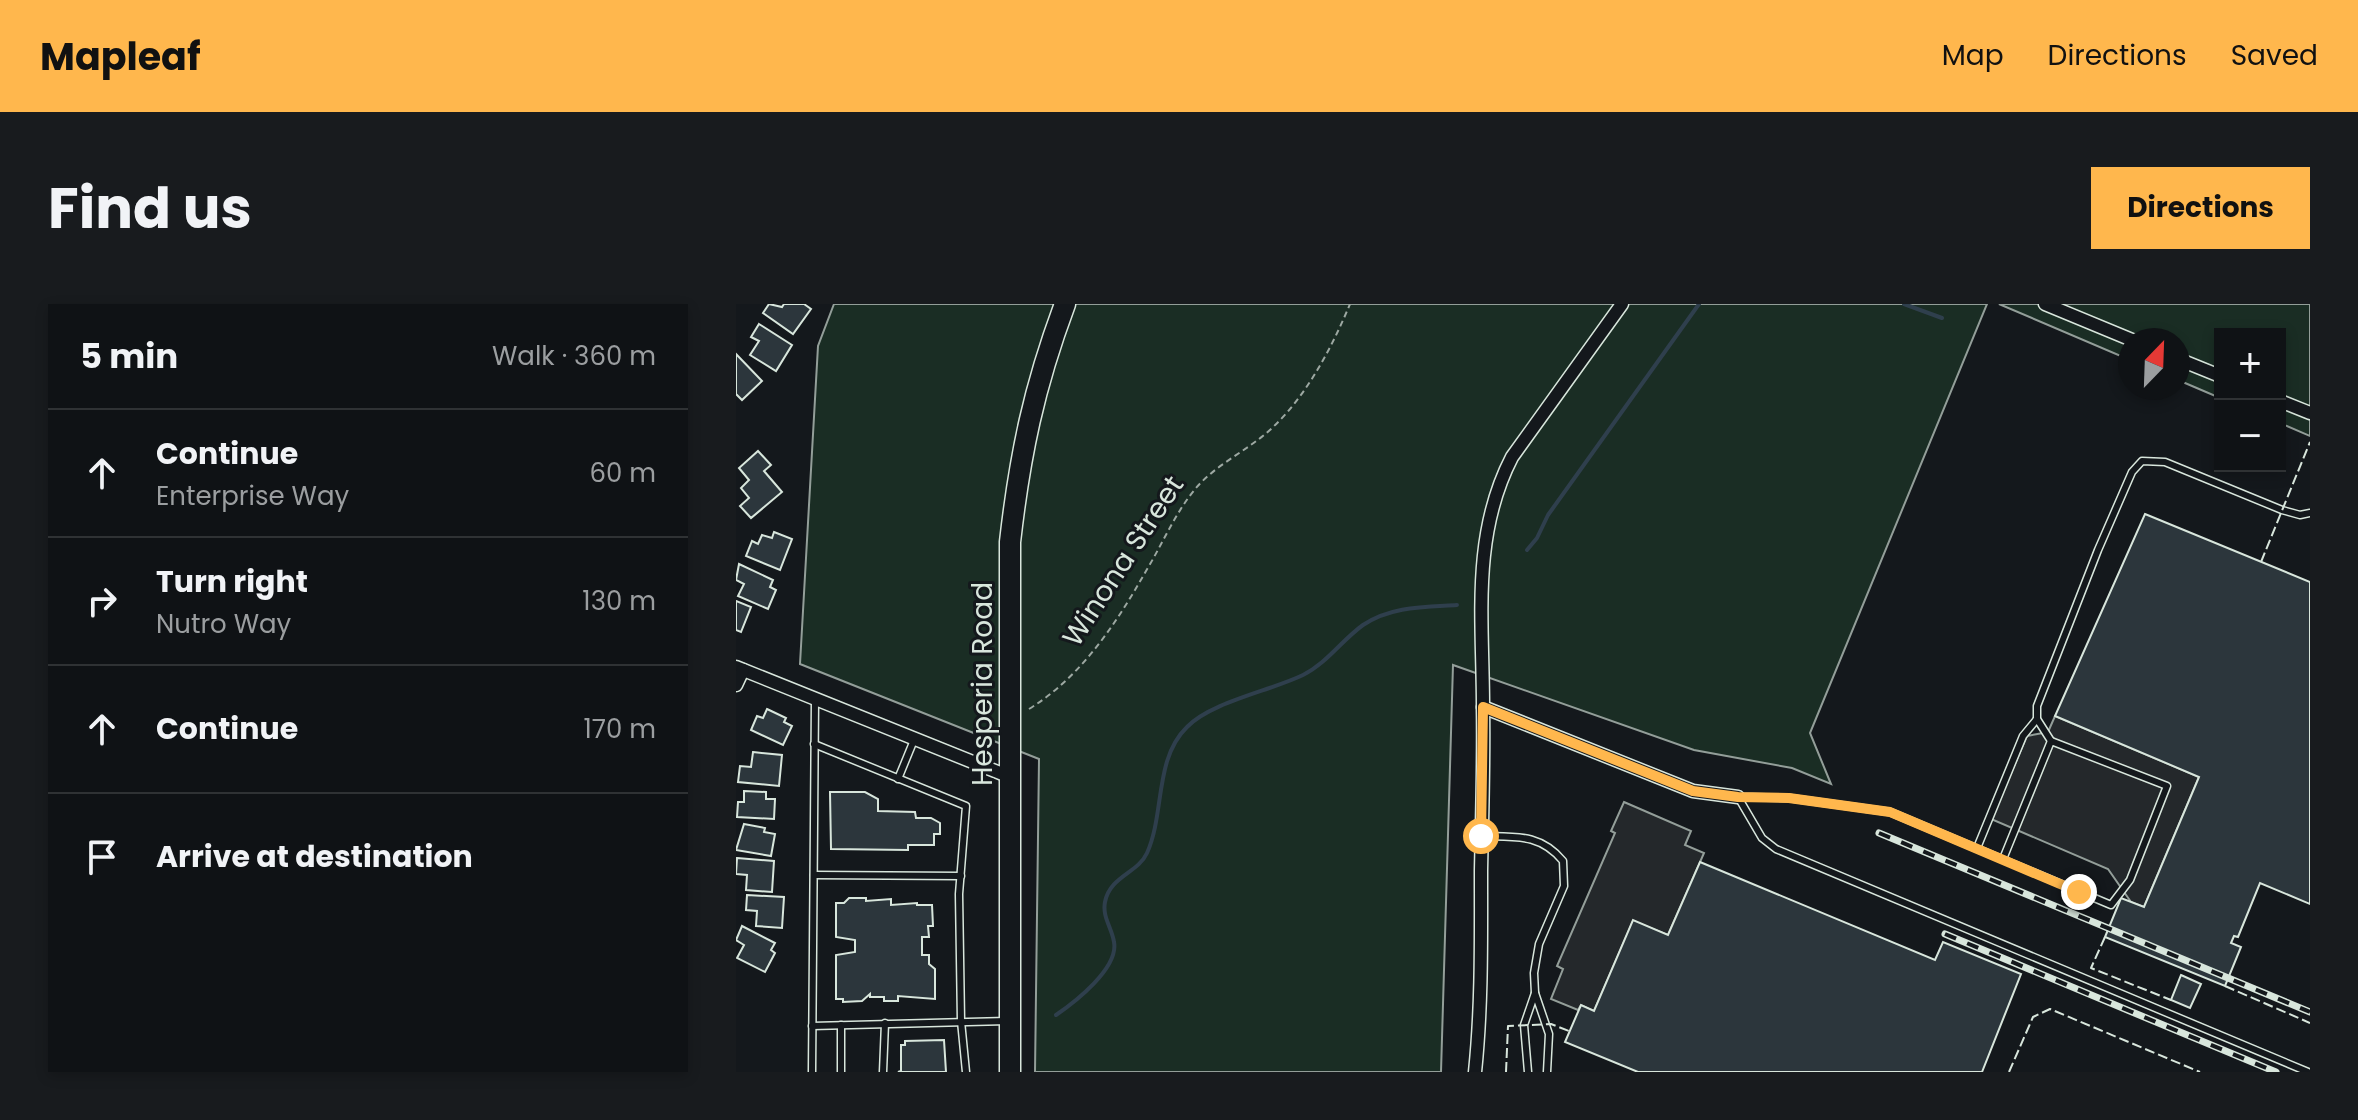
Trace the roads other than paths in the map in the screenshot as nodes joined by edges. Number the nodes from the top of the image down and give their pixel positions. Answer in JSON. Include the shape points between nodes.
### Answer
{"nodes":[{"id":1,"x":1065,"y":304,"type":"edge"},
{"id":2,"x":1622,"y":304,"type":"edge"},
{"id":3,"x":2045,"y":304,"type":"edge"},
{"id":4,"x":2118,"y":334,"type":"edge"},
{"id":5,"x":2190,"y":364,"type":"edge"},
{"id":6,"x":2214,"y":374,"type":"edge"},
{"id":7,"x":2286,"y":403,"type":"edge"},
{"id":8,"x":2310,"y":413,"type":"edge"},
{"id":9,"x":2310,"y":513,"type":"edge"},
{"id":10,"x":740,"y":668,"type":"edge"},
{"id":11,"x":736,"y":685,"type":"edge"},
{"id":12,"x":815,"y":699,"type":"junction"},
{"id":13,"x":1483,"y":707,"type":"junction"},
{"id":14,"x":2037,"y":719,"type":"junction"},
{"id":15,"x":914,"y":740,"type":"junction"},
{"id":16,"x":2051,"y":741,"type":"junction"},
{"id":17,"x":814,"y":744,"type":"junction"},
{"id":18,"x":1010,"y":777,"type":"junction"},
{"id":19,"x":898,"y":779,"type":"junction"},
{"id":20,"x":1738,"y":797,"type":"junction"},
{"id":21,"x":1481,"y":836,"type":"junction"},
{"id":22,"x":1977,"y":848,"type":"junction"},
{"id":23,"x":2003,"y":859,"type":"junction"},
{"id":24,"x":814,"y":875,"type":"junction"},
{"id":25,"x":961,"y":876,"type":"junction"},
{"id":26,"x":1535,"y":993,"type":"junction"},
{"id":27,"x":961,"y":1021,"type":"junction"},
{"id":28,"x":1010,"y":1021,"type":"junction"},
{"id":29,"x":885,"y":1023,"type":"junction"},
{"id":30,"x":841,"y":1025,"type":"junction"},
{"id":31,"x":812,"y":1026,"type":"junction"},
{"id":32,"x":812,"y":1072,"type":"edge"},
{"id":33,"x":841,"y":1072,"type":"edge"},
{"id":34,"x":883,"y":1072,"type":"edge"},
{"id":35,"x":966,"y":1072,"type":"edge"},
{"id":36,"x":1010,"y":1072,"type":"edge"},
{"id":37,"x":1475,"y":1072,"type":"edge"},
{"id":38,"x":1528,"y":1072,"type":"edge"},
{"id":39,"x":1547,"y":1072,"type":"edge"},
{"id":40,"x":2308,"y":1072,"type":"edge"}],
"edges":[{"from":1,"to":18,"type":"main road","name":"Hesperia Road","via":[[1030,409],[1017,475],[1010,542]]},
{"from":2,"to":13,"type":"street","via":[[1498,482],[1481,574]]},
{"from":3,"to":4,"type":"street"},
{"from":5,"to":6,"type":"street"},
{"from":7,"to":8,"type":"street"},
{"from":9,"to":14,"type":"lane","via":[[2282,510],[2165,462],[2142,461],[2132,472],[2098,550],[2037,706]]},
{"from":10,"to":11,"type":"street"},
{"from":10,"to":12,"type":"street"},
{"from":12,"to":15,"type":"street"},
{"from":12,"to":17,"type":"lane"},
{"from":13,"to":20,"type":"street","via":[[1693,791]]},
{"from":13,"to":21,"type":"street"},
{"from":14,"to":16,"type":"lane"},
{"from":14,"to":22,"type":"lane","via":[[2023,736]]},
{"from":15,"to":18,"type":"street"},
{"from":15,"to":19,"type":"lane"},
{"from":16,"to":23,"type":"lane"},
{"from":16,"to":23,"type":"lane","via":[[2167,786],[2130,880],[2111,905]]},
{"from":17,"to":19,"type":"lane"},
{"from":17,"to":24,"type":"lane"},
{"from":18,"to":28,"type":"main road","name":"Hesperia Road"},
{"from":19,"to":25,"type":"lane","via":[[966,806]]},
{"from":20,"to":22,"type":"lane","via":[[1874,808]]},
{"from":20,"to":40,"type":"lane","via":[[1762,838],[1776,849]]},
{"from":21,"to":26,"type":"lane","via":[[1533,839],[1563,861],[1564,886],[1539,944]]},
{"from":21,"to":37,"type":"street"},
{"from":22,"to":23,"type":"lane"},
{"from":24,"to":25,"type":"lane"},
{"from":24,"to":31,"type":"lane"},
{"from":25,"to":27,"type":"lane"},
{"from":26,"to":38,"type":"lane","via":[[1524,1025]]},
{"from":26,"to":39,"type":"lane","via":[[1549,1034]]},
{"from":27,"to":28,"type":"lane"},
{"from":27,"to":29,"type":"lane"},
{"from":27,"to":35,"type":"lane"},
{"from":28,"to":36,"type":"main road","name":"Hesperia Road"},
{"from":29,"to":30,"type":"lane"},
{"from":29,"to":34,"type":"lane"},
{"from":30,"to":31,"type":"lane"},
{"from":30,"to":33,"type":"lane"},
{"from":31,"to":32,"type":"lane"}]}
